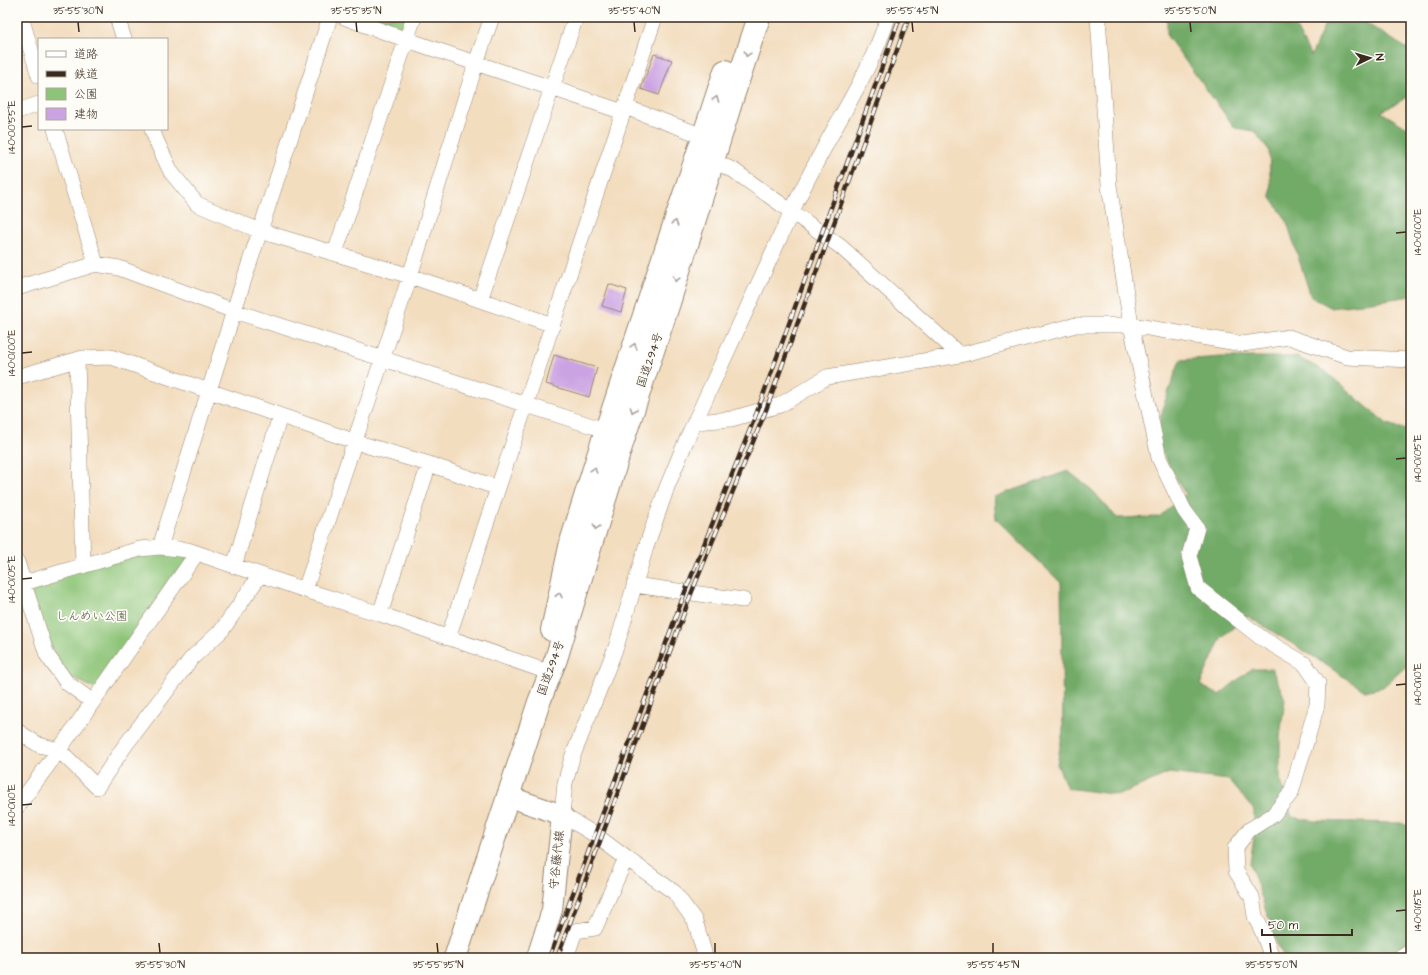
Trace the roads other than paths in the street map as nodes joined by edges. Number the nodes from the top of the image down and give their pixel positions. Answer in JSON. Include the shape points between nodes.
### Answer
{"nodes":[{"id":1,"x":22,"y":17,"type":"edge"},
{"id":2,"x":117,"y":17,"type":"edge"},
{"id":3,"x":330,"y":17,"type":"edge"},
{"id":4,"x":344,"y":17,"type":"edge"},
{"id":5,"x":414,"y":17,"type":"edge"},
{"id":6,"x":492,"y":17,"type":"edge"},
{"id":7,"x":576,"y":17,"type":"edge"},
{"id":8,"x":655,"y":17,"type":"edge"},
{"id":9,"x":743,"y":17,"type":"edge"},
{"id":10,"x":759,"y":17,"type":"edge"},
{"id":11,"x":888,"y":17,"type":"edge"},
{"id":12,"x":1098,"y":17,"type":"edge"},
{"id":13,"x":124,"y":38,"type":"edge"},
{"id":14,"x":406,"y":41,"type":"junction"},
{"id":15,"x":476,"y":63,"type":"junction"},
{"id":16,"x":38,"y":73,"type":"edge"},
{"id":17,"x":553,"y":88,"type":"junction"},
{"id":18,"x":38,"y":104,"type":"edge"},
{"id":19,"x":624,"y":110,"type":"junction"},
{"id":20,"x":17,"y":111,"type":"edge"},
{"id":21,"x":55,"y":130,"type":"edge"},
{"id":22,"x":152,"y":130,"type":"edge"},
{"id":23,"x":703,"y":136,"type":"junction"},
{"id":24,"x":713,"y":161,"type":"junction"},
{"id":25,"x":792,"y":211,"type":"junction"},
{"id":26,"x":260,"y":231,"type":"junction"},
{"id":27,"x":334,"y":253,"type":"junction"},
{"id":28,"x":96,"y":264,"type":"junction"},
{"id":29,"x":410,"y":276,"type":"junction"},
{"id":30,"x":17,"y":288,"type":"edge"},
{"id":31,"x":480,"y":300,"type":"junction"},
{"id":32,"x":234,"y":311,"type":"junction"},
{"id":33,"x":553,"y":325,"type":"junction"},
{"id":34,"x":1131,"y":325,"type":"junction"},
{"id":35,"x":960,"y":355,"type":"junction"},
{"id":36,"x":383,"y":359,"type":"junction"},
{"id":37,"x":77,"y":360,"type":"junction"},
{"id":38,"x":1411,"y":360,"type":"edge"},
{"id":39,"x":17,"y":377,"type":"edge"},
{"id":40,"x":210,"y":391,"type":"junction"},
{"id":41,"x":526,"y":405,"type":"junction"},
{"id":42,"x":280,"y":416,"type":"junction"},
{"id":43,"x":696,"y":422,"type":"junction"},
{"id":44,"x":615,"y":433,"type":"junction"},
{"id":45,"x":355,"y":442,"type":"junction"},
{"id":46,"x":429,"y":464,"type":"junction"},
{"id":47,"x":498,"y":488,"type":"junction"},
{"id":48,"x":160,"y":547,"type":"junction"},
{"id":49,"x":197,"y":553,"type":"junction"},
{"id":50,"x":17,"y":562,"type":"edge"},
{"id":51,"x":82,"y":566,"type":"junction"},
{"id":52,"x":234,"y":566,"type":"junction"},
{"id":53,"x":260,"y":575,"type":"junction"},
{"id":54,"x":20,"y":584,"type":"edge"},
{"id":55,"x":634,"y":585,"type":"junction"},
{"id":56,"x":305,"y":590,"type":"junction"},
{"id":57,"x":744,"y":600,"type":"dead end"},
{"id":58,"x":380,"y":614,"type":"junction"},
{"id":59,"x":448,"y":638,"type":"junction"},
{"id":60,"x":547,"y":672,"type":"junction"},
{"id":61,"x":93,"y":702,"type":"junction"},
{"id":62,"x":17,"y":731,"type":"edge"},
{"id":63,"x":59,"y":750,"type":"junction"},
{"id":64,"x":508,"y":796,"type":"junction"},
{"id":65,"x":17,"y":807,"type":"edge"},
{"id":66,"x":562,"y":816,"type":"junction"},
{"id":67,"x":626,"y":858,"type":"junction"},
{"id":68,"x":1411,"y":951,"type":"edge"},
{"id":69,"x":707,"y":956,"type":"edge"},
{"id":70,"x":455,"y":958,"type":"edge"},
{"id":71,"x":537,"y":958,"type":"edge"},
{"id":72,"x":566,"y":958,"type":"edge"},
{"id":73,"x":1272,"y":958,"type":"edge"},
{"id":74,"x":1400,"y":958,"type":"edge"}],
"edges":[{"from":1,"to":16,"type":"street"},
{"from":2,"to":13,"type":"street"},
{"from":3,"to":26,"type":"street"},
{"from":4,"to":14,"type":"street"},
{"from":5,"to":14,"type":"street"},
{"from":6,"to":15,"type":"street"},
{"from":7,"to":17,"type":"street"},
{"from":8,"to":19,"type":"street"},
{"from":23,"to":9,"type":"highway","name":"国道294号","one_way":true},
{"from":10,"to":24,"type":"highway","name":"国道294号","one_way":true},
{"from":11,"to":25,"type":"street","via":[[865,73]]},
{"from":12,"to":34,"type":"street","via":[[1109,184]]},
{"from":14,"to":15,"type":"street"},
{"from":14,"to":27,"type":"street"},
{"from":15,"to":17,"type":"street"},
{"from":15,"to":29,"type":"street"},
{"from":17,"to":19,"type":"street"},
{"from":17,"to":31,"type":"street"},
{"from":18,"to":20,"type":"street"},
{"from":19,"to":23,"type":"street"},
{"from":19,"to":33,"type":"street"},
{"from":21,"to":28,"type":"street"},
{"from":22,"to":26,"type":"street","via":[[171,172],[197,204]]},
{"from":44,"to":23,"type":"highway","name":"国道294号","one_way":true},
{"from":24,"to":25,"type":"street","via":[[733,170]]},
{"from":24,"to":44,"type":"highway","name":"国道294号","one_way":true,"via":[[669,303]]},
{"from":25,"to":35,"type":"street","via":[[841,247]]},
{"from":25,"to":43,"type":"street"},
{"from":26,"to":27,"type":"street"},
{"from":26,"to":32,"type":"street"},
{"from":27,"to":29,"type":"street"},
{"from":28,"to":30,"type":"street"},
{"from":28,"to":32,"type":"street","via":[[119,268]]},
{"from":29,"to":31,"type":"street"},
{"from":29,"to":36,"type":"street"},
{"from":31,"to":33,"type":"street"},
{"from":32,"to":36,"type":"street"},
{"from":32,"to":40,"type":"street"},
{"from":33,"to":41,"type":"street"},
{"from":34,"to":35,"type":"street","via":[[1076,325]]},
{"from":34,"to":38,"type":"street","via":[[1243,344],[1289,337],[1347,356]]},
{"from":34,"to":73,"type":"street","via":[[1159,458],[1184,510],[1197,528],[1189,556],[1198,588],[1260,637],[1305,664],[1318,683],[1317,705],[1291,793],[1273,815],[1249,830],[1235,848],[1236,871],[1252,897],[1255,916]]},
{"from":35,"to":43,"type":"street","via":[[827,377],[780,405],[731,418]]},
{"from":36,"to":41,"type":"street"},
{"from":36,"to":45,"type":"street"},
{"from":37,"to":39,"type":"street"},
{"from":37,"to":40,"type":"street","via":[[111,357]]},
{"from":37,"to":51,"type":"street"},
{"from":40,"to":42,"type":"street"},
{"from":40,"to":48,"type":"street"},
{"from":41,"to":44,"type":"street"},
{"from":41,"to":47,"type":"street"},
{"from":42,"to":45,"type":"street"},
{"from":42,"to":52,"type":"street"},
{"from":43,"to":55,"type":"street","via":[[667,487]]},
{"from":44,"to":60,"type":"highway","name":"国道294号","via":[[571,542]]},
{"from":45,"to":46,"type":"street"},
{"from":45,"to":56,"type":"street"},
{"from":46,"to":47,"type":"street"},
{"from":46,"to":58,"type":"street"},
{"from":47,"to":59,"type":"street"},
{"from":48,"to":49,"type":"street"},
{"from":48,"to":51,"type":"street","via":[[140,549]]},
{"from":49,"to":52,"type":"street"},
{"from":49,"to":61,"type":"street"},
{"from":50,"to":54,"type":"street"},
{"from":51,"to":54,"type":"street"},
{"from":52,"to":53,"type":"street"},
{"from":53,"to":56,"type":"street"},
{"from":53,"to":63,"type":"street","via":[[222,630],[190,659],[97,787]]},
{"from":54,"to":61,"type":"street","via":[[46,655],[67,683]]},
{"from":55,"to":57,"type":"street"},
{"from":55,"to":66,"type":"street","via":[[616,647],[572,758],[565,783]]},
{"from":56,"to":58,"type":"street"},
{"from":58,"to":59,"type":"street"},
{"from":59,"to":60,"type":"street"},
{"from":60,"to":64,"type":"highway","name":"国道294号"},
{"from":61,"to":63,"type":"street"},
{"from":62,"to":63,"type":"street","via":[[39,745]]},
{"from":63,"to":65,"type":"street"},
{"from":64,"to":66,"type":"main road","name":"守谷藤代線"},
{"from":64,"to":70,"type":"highway","name":"国道294号"},
{"from":66,"to":67,"type":"street","via":[[594,834]]},
{"from":66,"to":71,"type":"main road","name":"守谷藤代線","via":[[552,910]]},
{"from":67,"to":69,"type":"street","via":[[674,892],[695,921]]},
{"from":67,"to":72,"type":"street","via":[[596,928],[575,931]]},
{"from":68,"to":74,"type":"street"}]}
